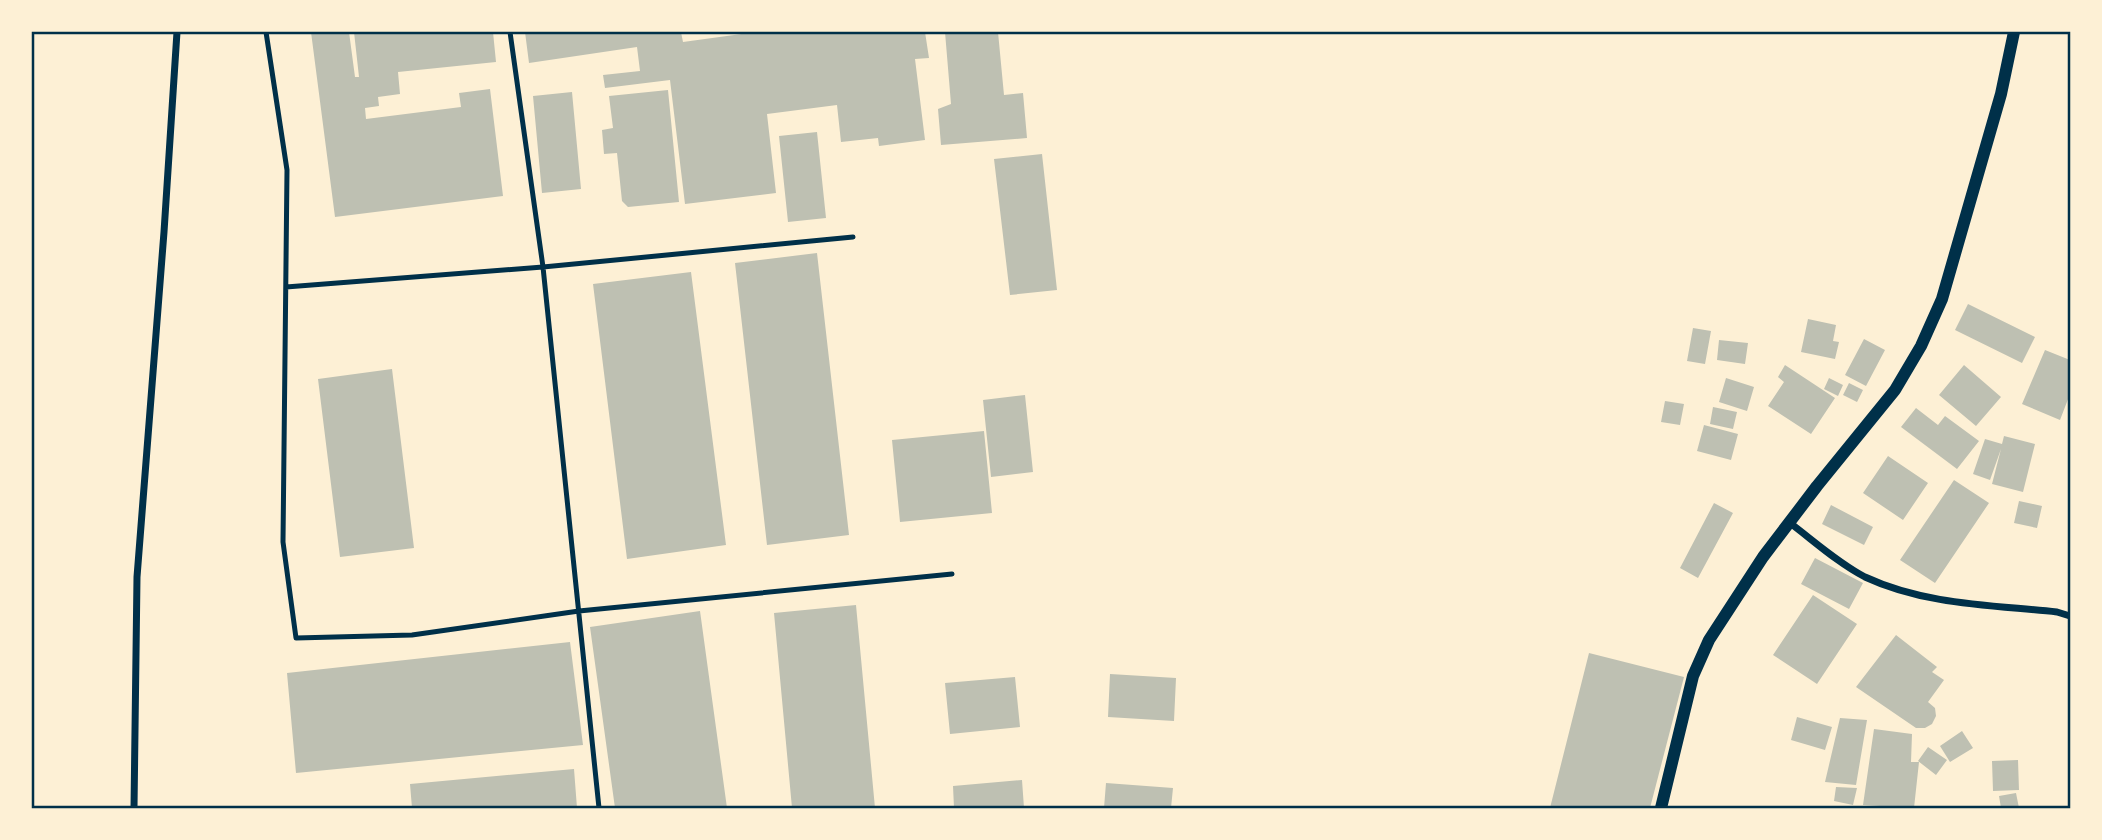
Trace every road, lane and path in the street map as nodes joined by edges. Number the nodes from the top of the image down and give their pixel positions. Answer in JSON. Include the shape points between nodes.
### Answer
{"nodes":[{"id":1,"x":177,"y":32,"type":"edge"},
{"id":2,"x":267,"y":32,"type":"edge"},
{"id":3,"x":510,"y":32,"type":"edge"},
{"id":4,"x":2014,"y":32,"type":"edge"},
{"id":5,"x":852,"y":237,"type":"dead end"},
{"id":6,"x":543,"y":267,"type":"junction"},
{"id":7,"x":286,"y":287,"type":"junction"},
{"id":8,"x":1790,"y":523,"type":"junction"},
{"id":9,"x":952,"y":573,"type":"dead end"},
{"id":10,"x":579,"y":611,"type":"junction"},
{"id":11,"x":2070,"y":616,"type":"edge"},
{"id":12,"x":134,"y":808,"type":"edge"},
{"id":13,"x":599,"y":808,"type":"edge"},
{"id":14,"x":1661,"y":808,"type":"edge"}],
"edges":[{"from":1,"to":12,"type":"street","via":[[137,577]]},
{"from":2,"to":7,"type":"lane","via":[[287,170]]},
{"from":3,"to":6,"type":"lane"},
{"from":4,"to":8,"type":"street","via":[[2001,94],[1942,299],[1895,390]]},
{"from":5,"to":6,"type":"lane"},
{"from":6,"to":7,"type":"lane"},
{"from":6,"to":10,"type":"lane"},
{"from":7,"to":10,"type":"lane","via":[[283,542],[296,638],[412,635]]},
{"from":8,"to":11,"type":"street","via":[[1863,576],[1890,587],[1941,601]]},
{"from":8,"to":14,"type":"street","via":[[1709,640],[1693,676]]},
{"from":9,"to":10,"type":"lane"},
{"from":10,"to":13,"type":"lane"}]}
